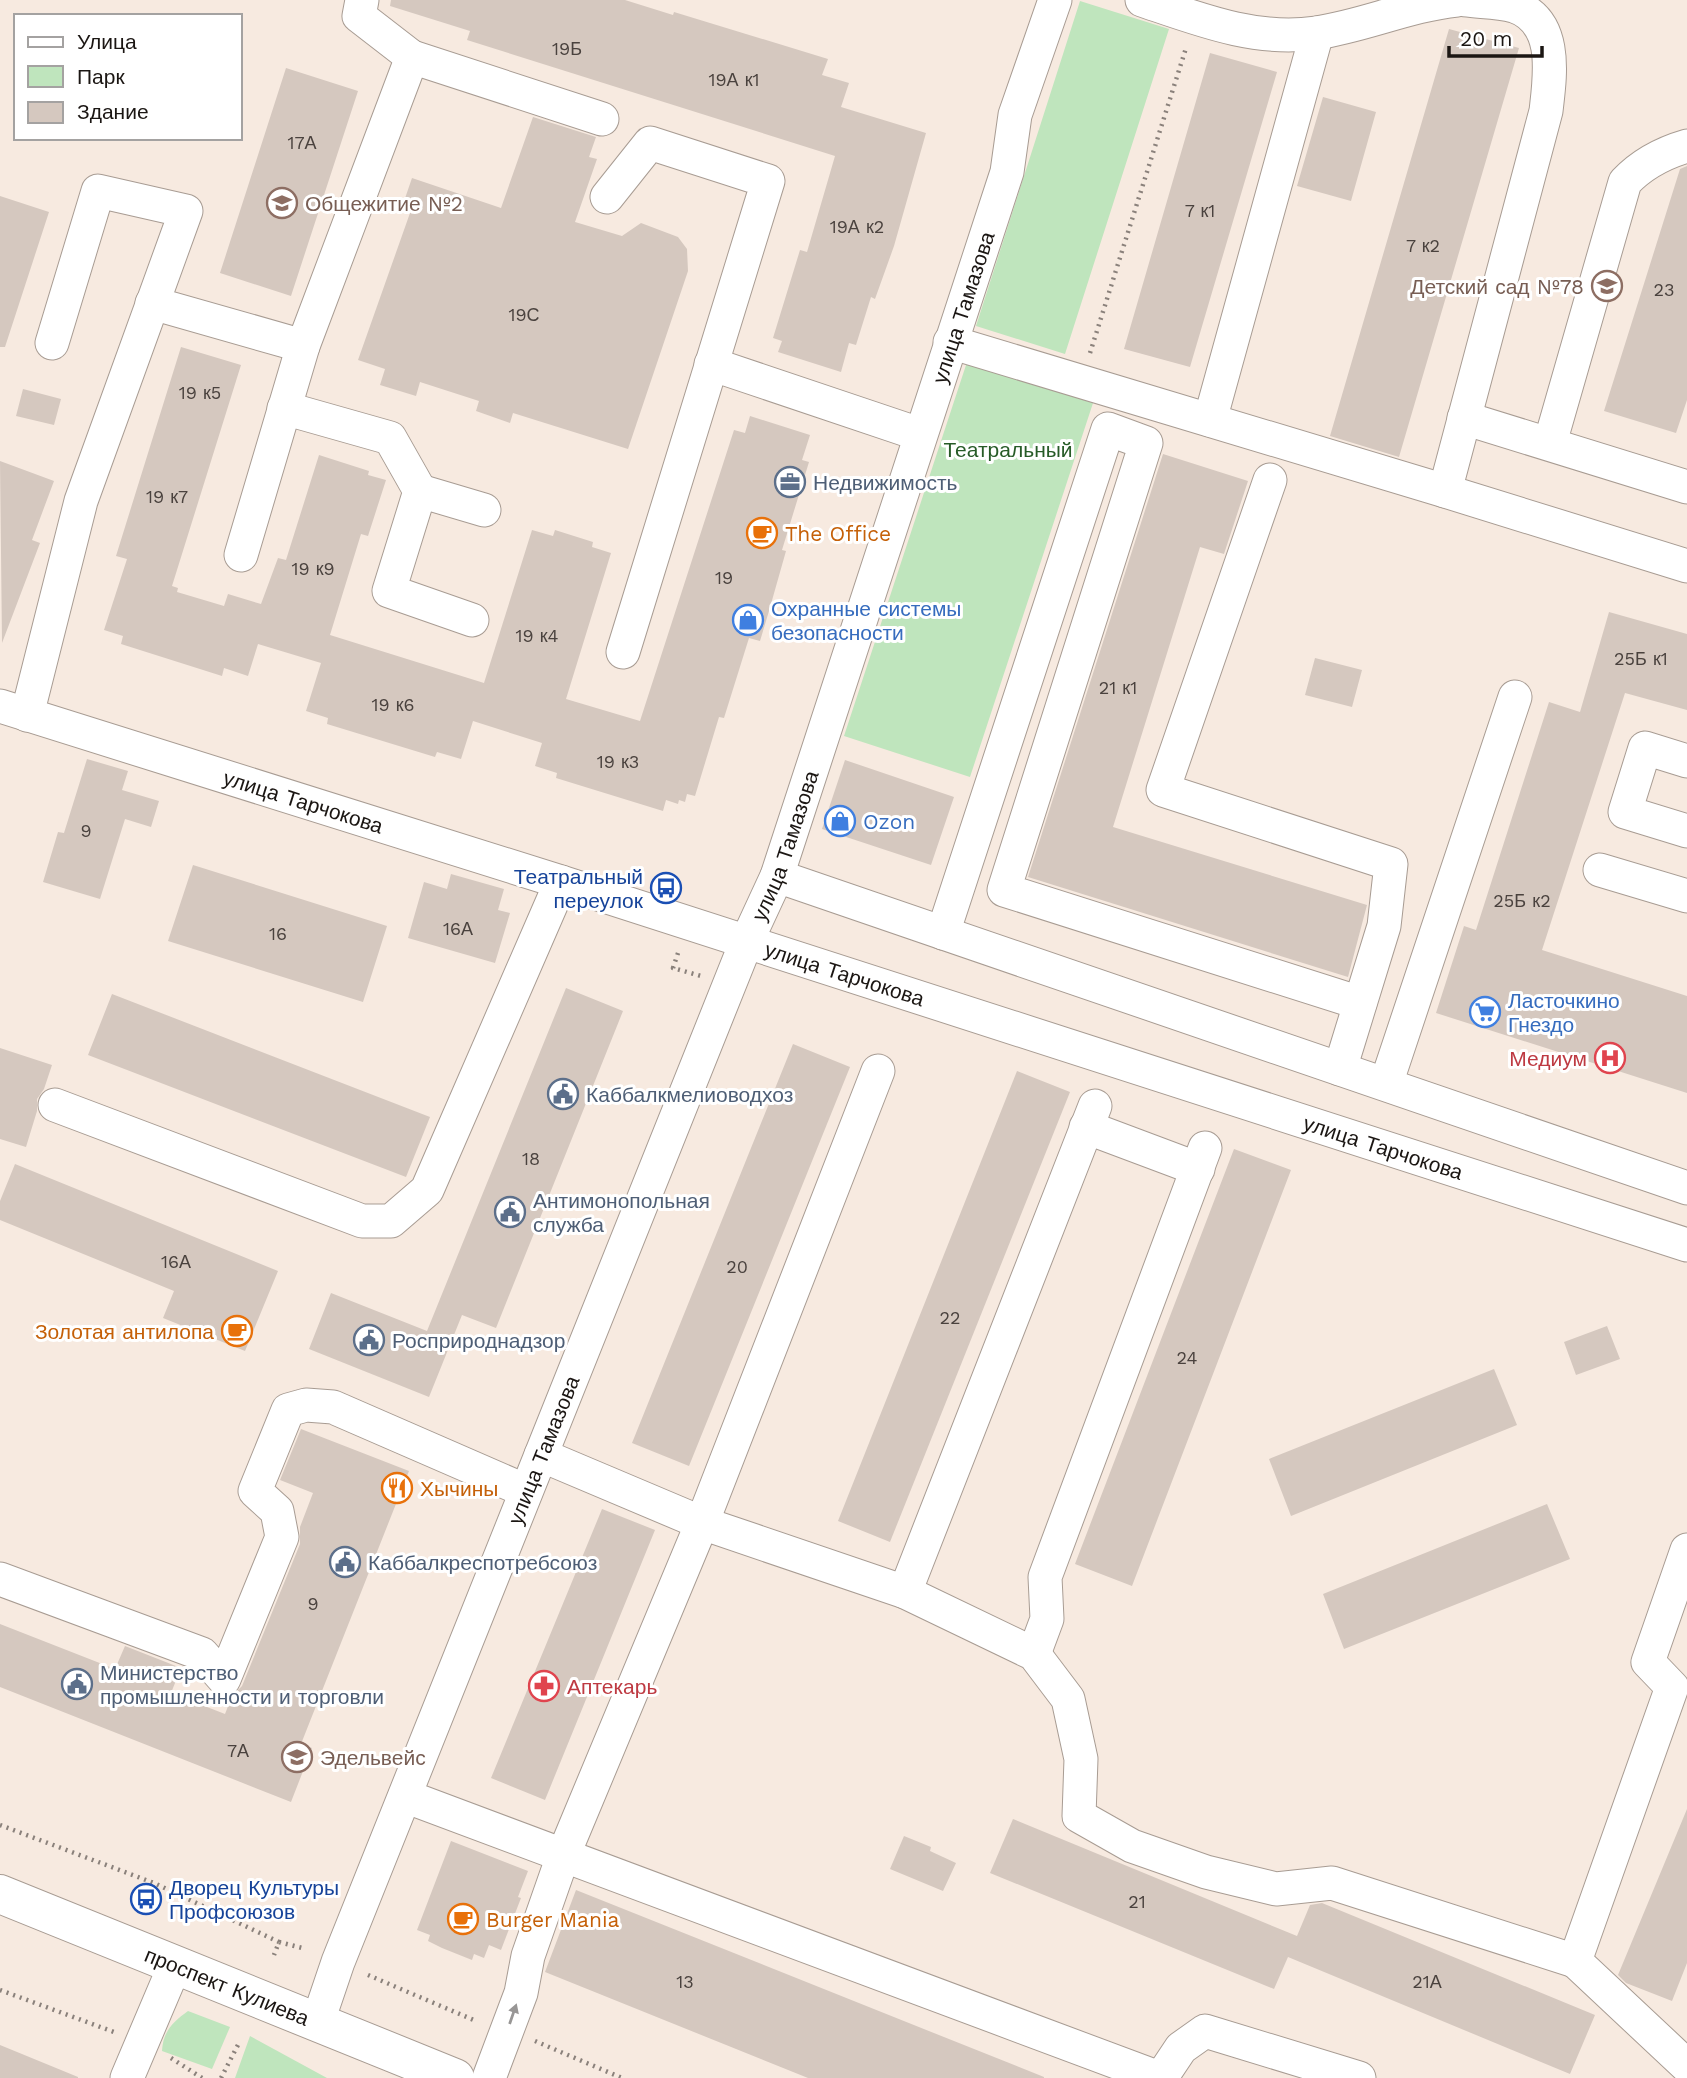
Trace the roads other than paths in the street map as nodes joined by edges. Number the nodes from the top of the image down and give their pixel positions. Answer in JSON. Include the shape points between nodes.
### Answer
{"nodes":[{"id":1,"x":362,"y":0,"type":"edge"},
{"id":2,"x":1055,"y":0,"type":"edge"},
{"id":3,"x":1142,"y":0,"type":"edge"},
{"id":4,"x":1457,"y":0,"type":"edge"},
{"id":5,"x":1465,"y":0,"type":"edge"},
{"id":6,"x":1425,"y":2,"type":"edge"},
{"id":7,"x":1317,"y":33,"type":"junction"},
{"id":8,"x":412,"y":57,"type":"junction"},
{"id":9,"x":602,"y":119,"type":"dead end"},
{"id":10,"x":1687,"y":146,"type":"edge"},
{"id":11,"x":607,"y":197,"type":"dead end"},
{"id":12,"x":152,"y":303,"type":"junction"},
{"id":13,"x":52,"y":342,"type":"dead end"},
{"id":14,"x":950,"y":342,"type":"junction"},
{"id":15,"x":303,"y":346,"type":"junction"},
{"id":16,"x":710,"y":364,"type":"junction"},
{"id":17,"x":284,"y":408,"type":"junction"},
{"id":18,"x":1464,"y":418,"type":"junction"},
{"id":19,"x":1210,"y":420,"type":"junction"},
{"id":20,"x":919,"y":434,"type":"junction"},
{"id":21,"x":1550,"y":443,"type":"junction"},
{"id":22,"x":1270,"y":480,"type":"dead end"},
{"id":23,"x":1687,"y":487,"type":"edge"},
{"id":24,"x":420,"y":491,"type":"junction"},
{"id":25,"x":1445,"y":491,"type":"junction"},
{"id":26,"x":484,"y":510,"type":"dead end"},
{"id":27,"x":241,"y":555,"type":"dead end"},
{"id":28,"x":1687,"y":566,"type":"edge"},
{"id":29,"x":472,"y":620,"type":"dead end"},
{"id":30,"x":623,"y":652,"type":"dead end"},
{"id":31,"x":1515,"y":697,"type":"dead end"},
{"id":32,"x":14,"y":710,"type":"edge"},
{"id":33,"x":1687,"y":761,"type":"edge"},
{"id":34,"x":1687,"y":831,"type":"edge"},
{"id":35,"x":1600,"y":870,"type":"dead end"},
{"id":36,"x":777,"y":876,"type":"junction"},
{"id":37,"x":561,"y":883,"type":"junction"},
{"id":38,"x":1687,"y":896,"type":"edge"},
{"id":39,"x":943,"y":933,"type":"junction"},
{"id":40,"x":746,"y":943,"type":"junction"},
{"id":41,"x":1360,"y":1003,"type":"junction"},
{"id":42,"x":1340,"y":1069,"type":"junction"},
{"id":43,"x":878,"y":1071,"type":"dead end"},
{"id":44,"x":1386,"y":1084,"type":"junction"},
{"id":45,"x":55,"y":1105,"type":"dead end"},
{"id":46,"x":1687,"y":1188,"type":"edge"},
{"id":47,"x":1687,"y":1245,"type":"edge"},
{"id":48,"x":541,"y":1455,"type":"junction"},
{"id":49,"x":526,"y":1491,"type":"junction"},
{"id":50,"x":702,"y":1523,"type":"junction"},
{"id":51,"x":1687,"y":1550,"type":"edge"},
{"id":52,"x":0,"y":1579,"type":"edge"},
{"id":53,"x":905,"y":1592,"type":"junction"},
{"id":54,"x":1034,"y":1654,"type":"junction"},
{"id":55,"x":404,"y":1796,"type":"junction"},
{"id":56,"x":563,"y":1856,"type":"junction"},
{"id":57,"x":0,"y":1894,"type":"edge"},
{"id":58,"x":1575,"y":1961,"type":"junction"},
{"id":59,"x":175,"y":1965,"type":"junction"},
{"id":60,"x":318,"y":2021,"type":"junction"},
{"id":61,"x":1687,"y":2066,"type":"edge"},
{"id":62,"x":127,"y":2078,"type":"edge"},
{"id":63,"x":455,"y":2078,"type":"edge"},
{"id":64,"x":489,"y":2078,"type":"edge"},
{"id":65,"x":1160,"y":2078,"type":"edge"},
{"id":66,"x":1359,"y":2078,"type":"edge"}],
"edges":[{"from":1,"to":8,"type":"street","via":[[359,16]]},
{"from":2,"to":14,"type":"street","name":"улица Тамазова","via":[[1014,115],[1007,172]]},
{"from":3,"to":7,"type":"street","via":[[1250,33]]},
{"from":4,"to":6,"type":"street"},
{"from":5,"to":18,"type":"street","via":[[1516,7],[1536,23],[1548,43],[1551,69],[1546,111]]},
{"from":6,"to":7,"type":"street"},
{"from":7,"to":19,"type":"street"},
{"from":8,"to":9,"type":"street"},
{"from":8,"to":15,"type":"street"},
{"from":10,"to":21,"type":"street","via":[[1639,167],[1625,182]]},
{"from":11,"to":16,"type":"street","via":[[650,144],[768,181]]},
{"from":12,"to":13,"type":"street","via":[[186,211],[98,191]]},
{"from":12,"to":15,"type":"street"},
{"from":12,"to":32,"type":"street","via":[[81,501]]},
{"from":14,"to":19,"type":"street"},
{"from":14,"to":20,"type":"street","name":"улица Тамазова"},
{"from":15,"to":17,"type":"street"},
{"from":16,"to":20,"type":"street"},
{"from":16,"to":30,"type":"street"},
{"from":17,"to":24,"type":"street","via":[[390,438]]},
{"from":17,"to":27,"type":"street"},
{"from":18,"to":21,"type":"street"},
{"from":18,"to":25,"type":"street"},
{"from":19,"to":25,"type":"street"},
{"from":20,"to":36,"type":"street","name":"улица Тамазова"},
{"from":21,"to":23,"type":"street"},
{"from":22,"to":41,"type":"street","via":[[1163,790],[1391,864],[1384,926]]},
{"from":24,"to":26,"type":"street"},
{"from":24,"to":29,"type":"street","via":[[389,591]]},
{"from":25,"to":28,"type":"street"},
{"from":31,"to":44,"type":"street"},
{"from":32,"to":37,"type":"street","name":"улица Тарчокова"},
{"from":33,"to":34,"type":"street","via":[[1646,748],[1625,811]]},
{"from":35,"to":38,"type":"street"},
{"from":36,"to":39,"type":"street"},
{"from":36,"to":40,"type":"street","name":"улица Тамазова"},
{"from":37,"to":40,"type":"street","name":"улица Тарчокова"},
{"from":37,"to":45,"type":"street","via":[[427,1190],[391,1221],[362,1221]]},
{"from":39,"to":41,"type":"street","via":[[1108,429],[1146,443],[1004,890]]},
{"from":39,"to":42,"type":"street"},
{"from":40,"to":47,"type":"street","name":"улица Тарчокова"},
{"from":40,"to":48,"type":"street","name":"улица Тамазова"},
{"from":41,"to":42,"type":"street"},
{"from":42,"to":44,"type":"street"},
{"from":43,"to":50,"type":"street"},
{"from":44,"to":46,"type":"street"},
{"from":48,"to":49,"type":"street","name":"улица Тамазова"},
{"from":48,"to":50,"type":"street"},
{"from":49,"to":52,"type":"street","via":[[333,1408],[306,1405],[288,1410],[255,1491],[277,1511],[282,1537],[224,1679],[202,1654]]},
{"from":49,"to":55,"type":"street","name":"улица Тамазова"},
{"from":50,"to":53,"type":"street"},
{"from":50,"to":56,"type":"street"},
{"from":51,"to":58,"type":"street","via":[[1648,1662],[1672,1687]]},
{"from":53,"to":54,"type":"street"},
{"from":53,"to":54,"type":"street","via":[[1091,1117],[1201,1158],[1045,1577],[1047,1619]]},
{"from":54,"to":58,"type":"street","via":[[1068,1699],[1081,1759],[1079,1816],[1132,1846],[1206,1872],[1276,1889],[1332,1883]]},
{"from":55,"to":56,"type":"street"},
{"from":55,"to":60,"type":"street","name":"улица Тамазова"},
{"from":64,"to":56,"type":"street","one_way":true},
{"from":56,"to":65,"type":"street"},
{"from":57,"to":59,"type":"main road","name":"проспект Кулиева"},
{"from":58,"to":61,"type":"street"},
{"from":59,"to":60,"type":"main road","name":"проспект Кулиева"},
{"from":59,"to":62,"type":"street"},
{"from":60,"to":63,"type":"main road","name":"проспект Кулиева"},
{"from":65,"to":66,"type":"street","via":[[1181,2048],[1205,2031]]}]}
